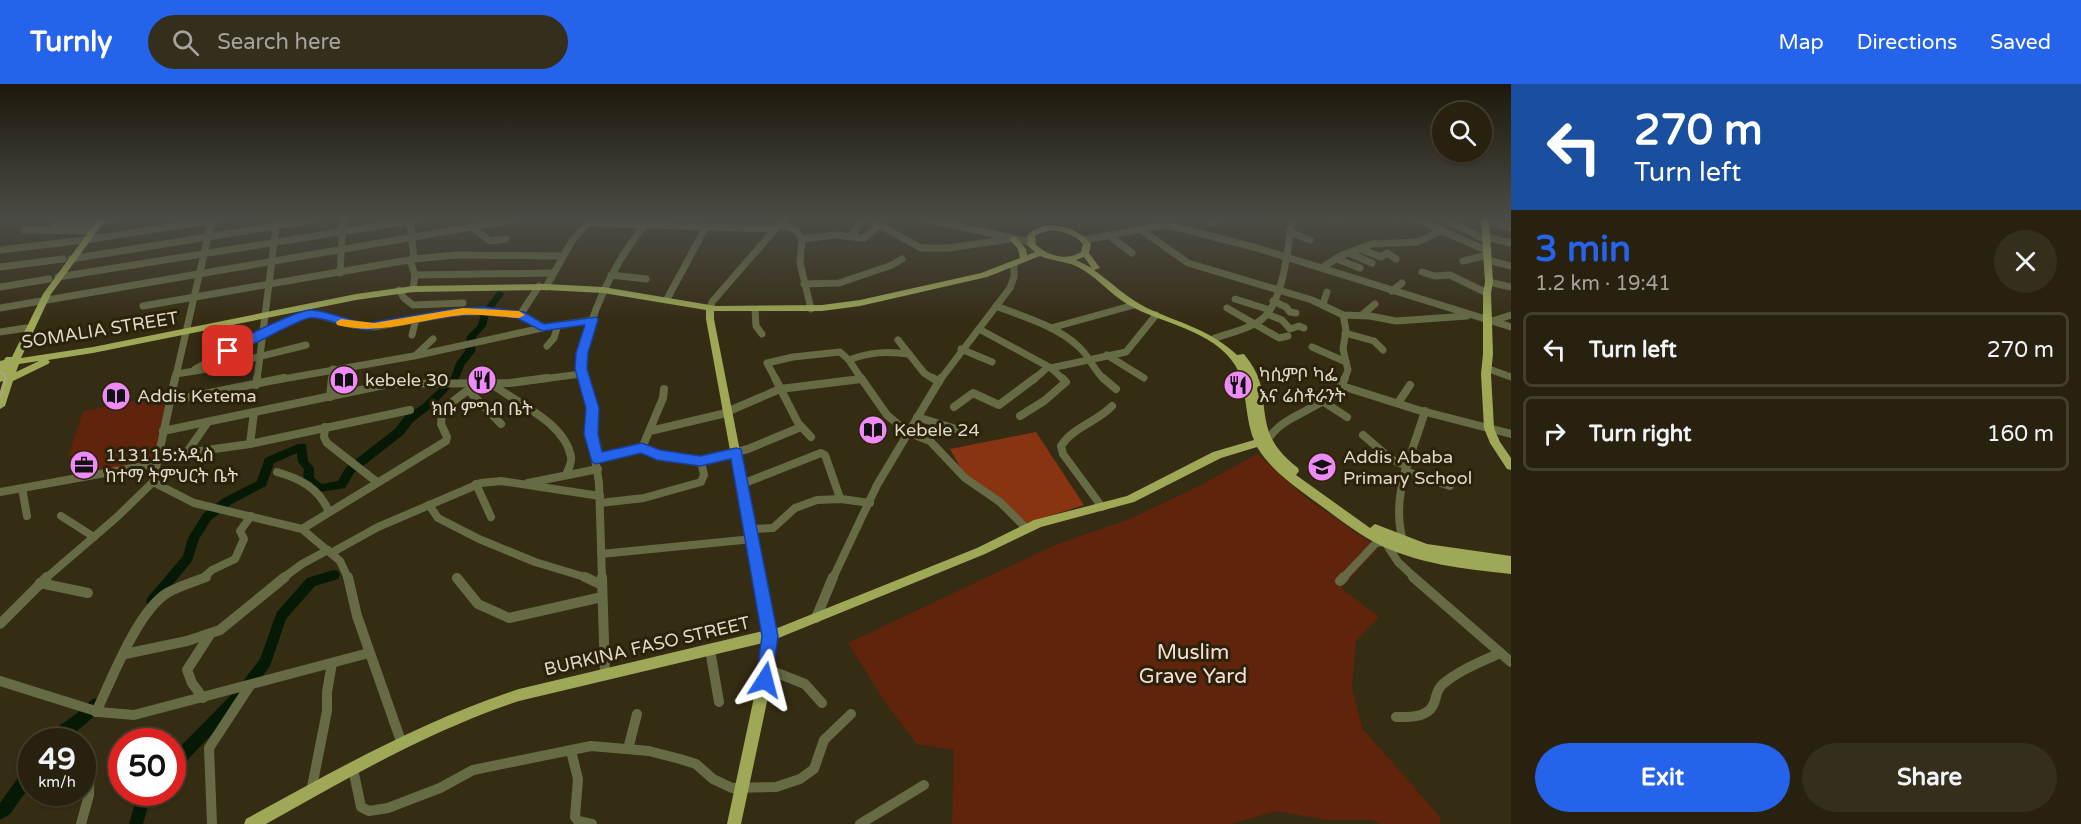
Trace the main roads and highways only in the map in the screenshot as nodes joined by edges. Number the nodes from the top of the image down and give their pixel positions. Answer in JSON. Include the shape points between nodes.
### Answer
{"nodes":[{"id":1,"x":1085,"y":253,"type":"edge"},
{"id":2,"x":71,"y":254,"type":"edge"},
{"id":3,"x":1023,"y":254,"type":"edge"},
{"id":4,"x":1043,"y":254,"type":"junction"},
{"id":5,"x":1084,"y":254,"type":"edge"},
{"id":6,"x":1488,"y":254,"type":"edge"},
{"id":7,"x":1024,"y":259,"type":"junction"},
{"id":8,"x":1062,"y":260,"type":"junction"},
{"id":9,"x":1014,"y":266,"type":"junction"},
{"id":10,"x":541,"y":287,"type":"junction"},
{"id":11,"x":400,"y":291,"type":"junction"},
{"id":12,"x":603,"y":291,"type":"junction"},
{"id":13,"x":40,"y":302,"type":"junction"},
{"id":14,"x":710,"y":309,"type":"junction"},
{"id":15,"x":755,"y":311,"type":"junction"},
{"id":16,"x":184,"y":334,"type":"junction"},
{"id":17,"x":1216,"y":338,"type":"junction"},
{"id":18,"x":23,"y":346,"type":"junction"},
{"id":19,"x":46,"y":358,"type":"junction"},
{"id":20,"x":6,"y":367,"type":"edge"},
{"id":21,"x":0,"y":406,"type":"edge"},
{"id":22,"x":1263,"y":441,"type":"junction"},
{"id":23,"x":1511,"y":466,"type":"edge"},
{"id":24,"x":1511,"y":561,"type":"edge"},
{"id":25,"x":1511,"y":569,"type":"edge"},
{"id":26,"x":770,"y":636,"type":"junction"},
{"id":27,"x":251,"y":824,"type":"edge"},
{"id":28,"x":734,"y":824,"type":"edge"}],
"edges":[{"from":1,"to":17,"type":"main road","via":[[1095,267],[1135,299]]},
{"from":2,"to":13,"type":"main road"},
{"from":3,"to":7,"type":"main road"},
{"from":4,"to":7,"type":"main road"},
{"from":4,"to":8,"type":"main road"},
{"from":4,"to":9,"type":"main road"},
{"from":5,"to":8,"type":"main road"},
{"from":6,"to":23,"type":"main road","via":[[1489,428]]},
{"from":7,"to":9,"type":"main road"},
{"from":8,"to":17,"type":"main road","via":[[1084,266],[1134,305]]},
{"from":9,"to":15,"type":"main road","via":[[860,303]]},
{"from":9,"to":15,"type":"main road","via":[[999,275],[845,308],[805,313]]},
{"from":10,"to":11,"type":"main road"},
{"from":10,"to":11,"type":"main road"},
{"from":10,"to":12,"type":"main road"},
{"from":11,"to":16,"type":"main road"},
{"from":12,"to":14,"type":"main road"},
{"from":12,"to":14,"type":"main road"},
{"from":13,"to":18,"type":"main road"},
{"from":13,"to":20,"type":"main road"},
{"from":14,"to":15,"type":"main road"},
{"from":14,"to":26,"type":"main road"},
{"from":16,"to":19,"type":"main road","name":"SOMALIA STREET"},
{"from":16,"to":20,"type":"main road"},
{"from":17,"to":22,"type":"main road","via":[[1243,370],[1252,420]]},
{"from":17,"to":22,"type":"main road","via":[[1241,356],[1252,370]]},
{"from":18,"to":19,"type":"main road"},
{"from":18,"to":20,"type":"main road"},
{"from":19,"to":20,"type":"main road","name":"SOMALIA STREET"},
{"from":20,"to":21,"type":"main road"},
{"from":22,"to":24,"type":"main road","via":[[1321,491],[1370,526],[1403,542],[1436,551]]},
{"from":22,"to":25,"type":"main road","via":[[1274,461],[1297,482],[1385,542],[1437,559]]},
{"from":22,"to":26,"type":"main road","name":"BURKINA FASO STREET","via":[[1217,455],[1140,495],[1060,516]]},
{"from":26,"to":27,"type":"main road","name":"BURKINA FASO STREET","via":[[492,703],[402,744]]},
{"from":26,"to":28,"type":"main road","via":[[767,669]]}]}
